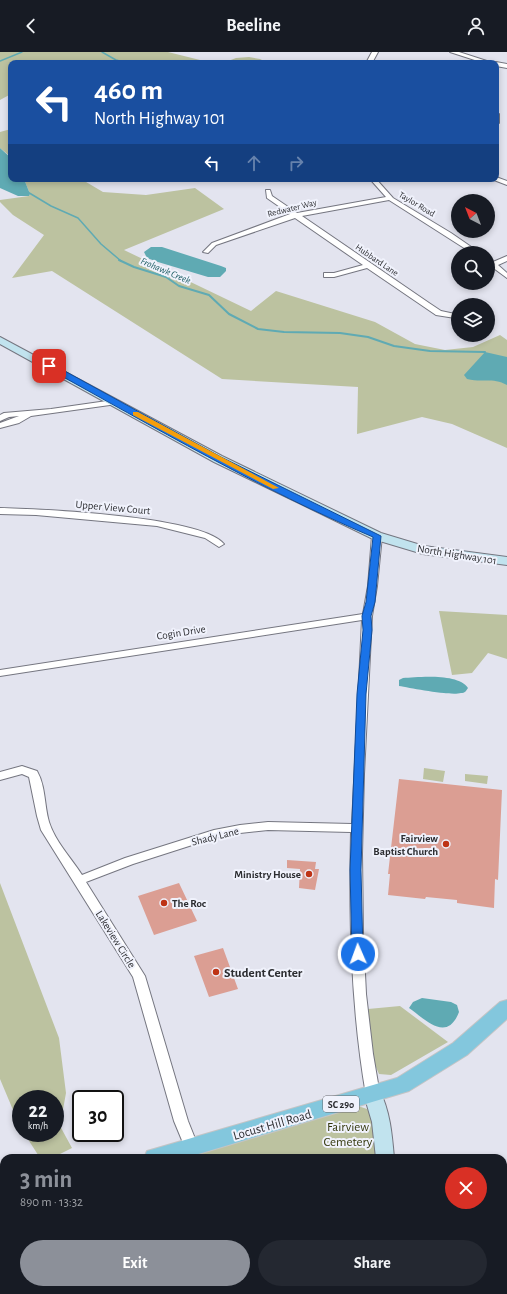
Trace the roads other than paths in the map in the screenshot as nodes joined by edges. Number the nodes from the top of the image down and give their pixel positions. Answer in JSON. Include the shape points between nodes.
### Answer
{"nodes":[{"id":1,"x":454,"y":52,"type":"edge"},
{"id":2,"x":476,"y":60,"type":"edge"},
{"id":3,"x":376,"y":182,"type":"edge"},
{"id":4,"x":268,"y":191,"type":"dead end"},
{"id":5,"x":390,"y":198,"type":"junction"},
{"id":6,"x":294,"y":215,"type":"junction"},
{"id":7,"x":466,"y":246,"type":"edge"},
{"id":8,"x":206,"y":252,"type":"dead end"},
{"id":9,"x":507,"y":258,"type":"edge"},
{"id":10,"x":495,"y":262,"type":"edge"},
{"id":11,"x":369,"y":266,"type":"junction"},
{"id":12,"x":495,"y":267,"type":"edge"},
{"id":13,"x":327,"y":275,"type":"dead end"},
{"id":14,"x":507,"y":276,"type":"edge"},
{"id":15,"x":451,"y":316,"type":"edge"},
{"id":16,"x":0,"y":340,"type":"edge"},
{"id":17,"x":114,"y":402,"type":"junction"},
{"id":18,"x":30,"y":414,"type":"junction"},
{"id":19,"x":0,"y":419,"type":"edge"},
{"id":20,"x":0,"y":426,"type":"edge"},
{"id":21,"x":0,"y":511,"type":"edge"},
{"id":22,"x":377,"y":536,"type":"junction"},
{"id":23,"x":219,"y":544,"type":"dead end"},
{"id":24,"x":507,"y":561,"type":"edge"},
{"id":25,"x":367,"y":616,"type":"junction"},
{"id":26,"x":0,"y":673,"type":"edge"},
{"id":27,"x":0,"y":776,"type":"edge"},
{"id":28,"x":357,"y":828,"type":"junction"},
{"id":29,"x":80,"y":880,"type":"junction"},
{"id":30,"x":507,"y":1008,"type":"edge"},
{"id":31,"x":373,"y":1095,"type":"junction"},
{"id":32,"x":191,"y":1146,"type":"junction"},
{"id":33,"x":166,"y":1154,"type":"edge"},
{"id":34,"x":385,"y":1154,"type":"edge"}],
"edges":[{"from":1,"to":2,"type":"street"},
{"from":3,"to":5,"type":"street","name":"Taylor Road"},
{"from":4,"to":6,"type":"street","name":"Hubbard Lane","via":[[269,197]]},
{"from":5,"to":6,"type":"street","name":"Redwater Way"},
{"from":5,"to":7,"type":"street","name":"Taylor Road"},
{"from":6,"to":8,"type":"street","name":"Redwater Way","via":[[214,244]]},
{"from":6,"to":11,"type":"street","name":"Hubbard Lane"},
{"from":9,"to":10,"type":"street"},
{"from":11,"to":13,"type":"street"},
{"from":11,"to":15,"type":"street","name":"Hubbard Lane","via":[[439,313]]},
{"from":12,"to":14,"type":"street"},
{"from":16,"to":17,"type":"main road","name":"North Highway 101"},
{"from":17,"to":18,"type":"street"},
{"from":17,"to":22,"type":"main road","name":"North Highway 101","via":[[218,459]]},
{"from":18,"to":19,"type":"street","via":[[7,415]]},
{"from":18,"to":20,"type":"street"},
{"from":21,"to":23,"type":"street","name":"Upper View Court","via":[[157,523],[208,536]]},
{"from":22,"to":24,"type":"main road","name":"North Highway 101","via":[[443,554]]},
{"from":22,"to":25,"type":"street"},
{"from":25,"to":26,"type":"street","name":"Cogin Drive"},
{"from":25,"to":28,"type":"street"},
{"from":27,"to":29,"type":"street","name":"Lakeview Circle","via":[[22,770],[33,774],[43,821]]},
{"from":28,"to":29,"type":"street","name":"Shady Lane","via":[[268,826],[240,829],[214,834],[129,861]]},
{"from":28,"to":31,"type":"street","via":[[358,970],[366,1063]]},
{"from":29,"to":32,"type":"street","name":"Lakeview Circle","via":[[139,976],[181,1121]]},
{"from":30,"to":31,"type":"main road","name":"Locust Hill Road","number":"SC 290","via":[[476,1036],[437,1064],[402,1085]]},
{"from":31,"to":32,"type":"main road","name":"Locust Hill Road","number":"SC 290"},
{"from":31,"to":34,"type":"main road","via":[[381,1122]]},
{"from":32,"to":33,"type":"main road","name":"Locust Hill Road","number":"SC 290"}]}
